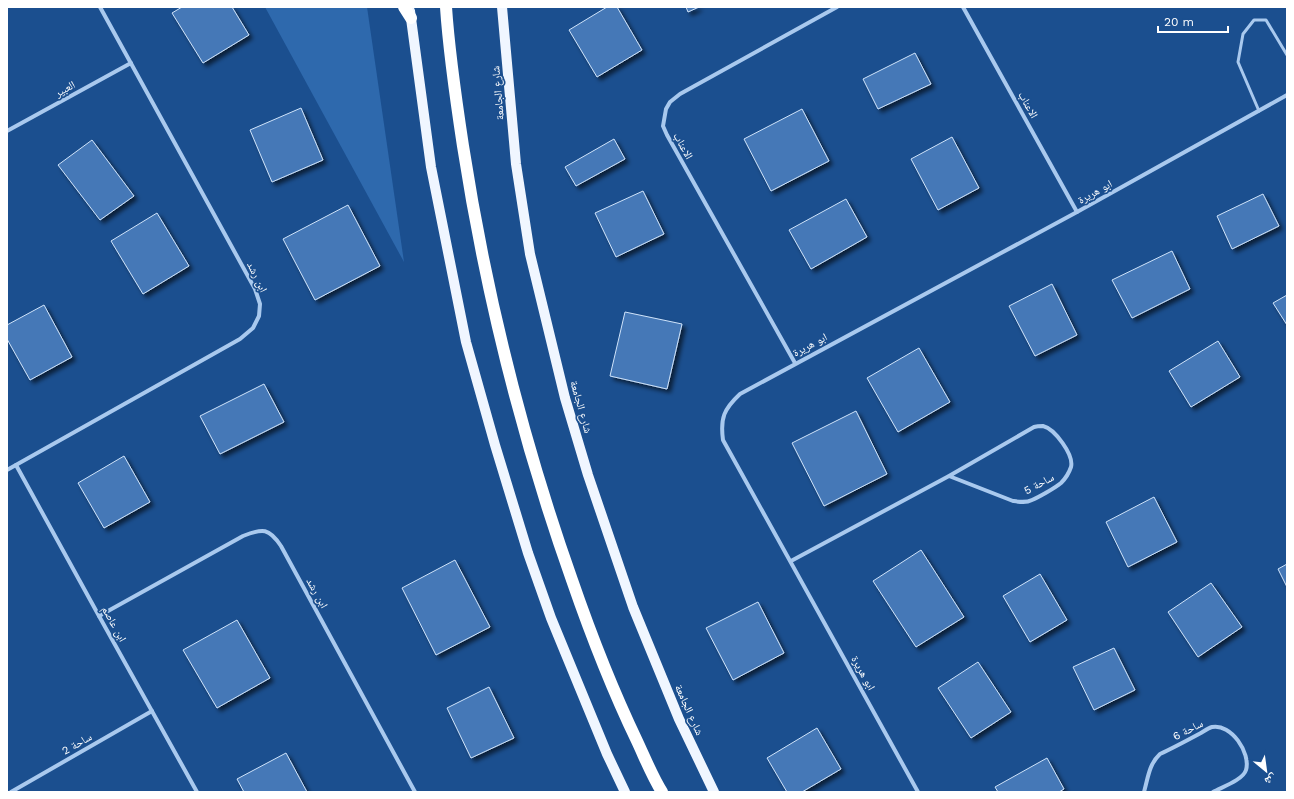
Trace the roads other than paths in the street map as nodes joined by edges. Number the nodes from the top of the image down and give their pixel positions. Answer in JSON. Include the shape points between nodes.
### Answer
{"nodes":[{"id":1,"x":100,"y":7,"type":"edge"},
{"id":2,"x":404,"y":7,"type":"edge"},
{"id":3,"x":446,"y":7,"type":"edge"},
{"id":4,"x":502,"y":7,"type":"edge"},
{"id":5,"x":837,"y":7,"type":"edge"},
{"id":6,"x":963,"y":7,"type":"edge"},
{"id":7,"x":410,"y":13,"type":"edge"},
{"id":8,"x":1287,"y":55,"type":"edge"},
{"id":9,"x":132,"y":62,"type":"junction"},
{"id":10,"x":1287,"y":95,"type":"edge"},
{"id":11,"x":1259,"y":111,"type":"junction"},
{"id":12,"x":7,"y":131,"type":"edge"},
{"id":13,"x":1077,"y":212,"type":"junction"},
{"id":14,"x":795,"y":363,"type":"junction"},
{"id":15,"x":16,"y":465,"type":"junction"},
{"id":16,"x":7,"y":470,"type":"edge"},
{"id":17,"x":949,"y":476,"type":"junction"},
{"id":18,"x":791,"y":561,"type":"junction"},
{"id":19,"x":99,"y":616,"type":"junction"},
{"id":20,"x":152,"y":711,"type":"junction"},
{"id":21,"x":11,"y":792,"type":"edge"},
{"id":22,"x":197,"y":792,"type":"edge"},
{"id":23,"x":415,"y":792,"type":"edge"},
{"id":24,"x":625,"y":792,"type":"edge"},
{"id":25,"x":662,"y":792,"type":"edge"},
{"id":26,"x":714,"y":792,"type":"edge"},
{"id":27,"x":918,"y":792,"type":"edge"},
{"id":28,"x":1144,"y":792,"type":"edge"},
{"id":29,"x":1213,"y":792,"type":"edge"}],
"edges":[{"from":1,"to":9,"type":"street","name":"ابن رشد"},
{"from":2,"to":7,"type":"highway"},
{"from":3,"to":25,"type":"highway","via":[[457,107],[470,188],[504,357],[554,528],[583,612],[616,695]]},
{"from":4,"to":26,"type":"main road","name":"شارع الجامعة","via":[[516,164],[530,254],[565,398],[633,607],[679,719]]},
{"from":5,"to":14,"type":"street","name":"الاعناب","via":[[680,94],[670,102],[664,116],[663,126],[667,135]]},
{"from":6,"to":13,"type":"street","name":"الاعناب"},
{"from":7,"to":24,"type":"main road","via":[[431,167],[472,364],[528,553],[551,618]]},
{"from":8,"to":11,"type":"lane","via":[[1266,20],[1254,20],[1242,34],[1238,62]]},
{"from":9,"to":12,"type":"street","name":"العبير"},
{"from":9,"to":15,"type":"street","name":"ابن رشد","via":[[255,289],[260,304],[259,316],[253,328],[240,339]]},
{"from":10,"to":11,"type":"street","name":"ابو هريرة"},
{"from":11,"to":13,"type":"street","name":"ابو هريرة"},
{"from":13,"to":14,"type":"street","name":"ابو هريرة"},
{"from":14,"to":18,"type":"street","name":"ابو هريرة","via":[[740,394],[725,412],[721,425],[723,440]]},
{"from":15,"to":16,"type":"street","name":"ابن رشد"},
{"from":15,"to":19,"type":"street","name":"ابن عاصم"},
{"from":17,"to":17,"type":"street","name":"ساحة 5","via":[[1034,427],[1043,426],[1052,430],[1072,460],[1062,483],[1031,500],[1022,502],[1013,502]]},
{"from":17,"to":18,"type":"street","name":"ساحة 5"},
{"from":18,"to":27,"type":"street","name":"ابو هريرة"},
{"from":19,"to":20,"type":"street","name":"ابن عاصم"},
{"from":19,"to":23,"type":"street","name":"ابن رشد","via":[[243,536],[257,530],[267,531],[281,546]]},
{"from":20,"to":21,"type":"street","name":"ساحة 2"},
{"from":20,"to":22,"type":"street","name":"ابن عاصم"},
{"from":28,"to":29,"type":"street","name":"ساحة 6","via":[[1151,767],[1160,754],[1212,727],[1223,728],[1234,736],[1247,760],[1242,777]]}]}
